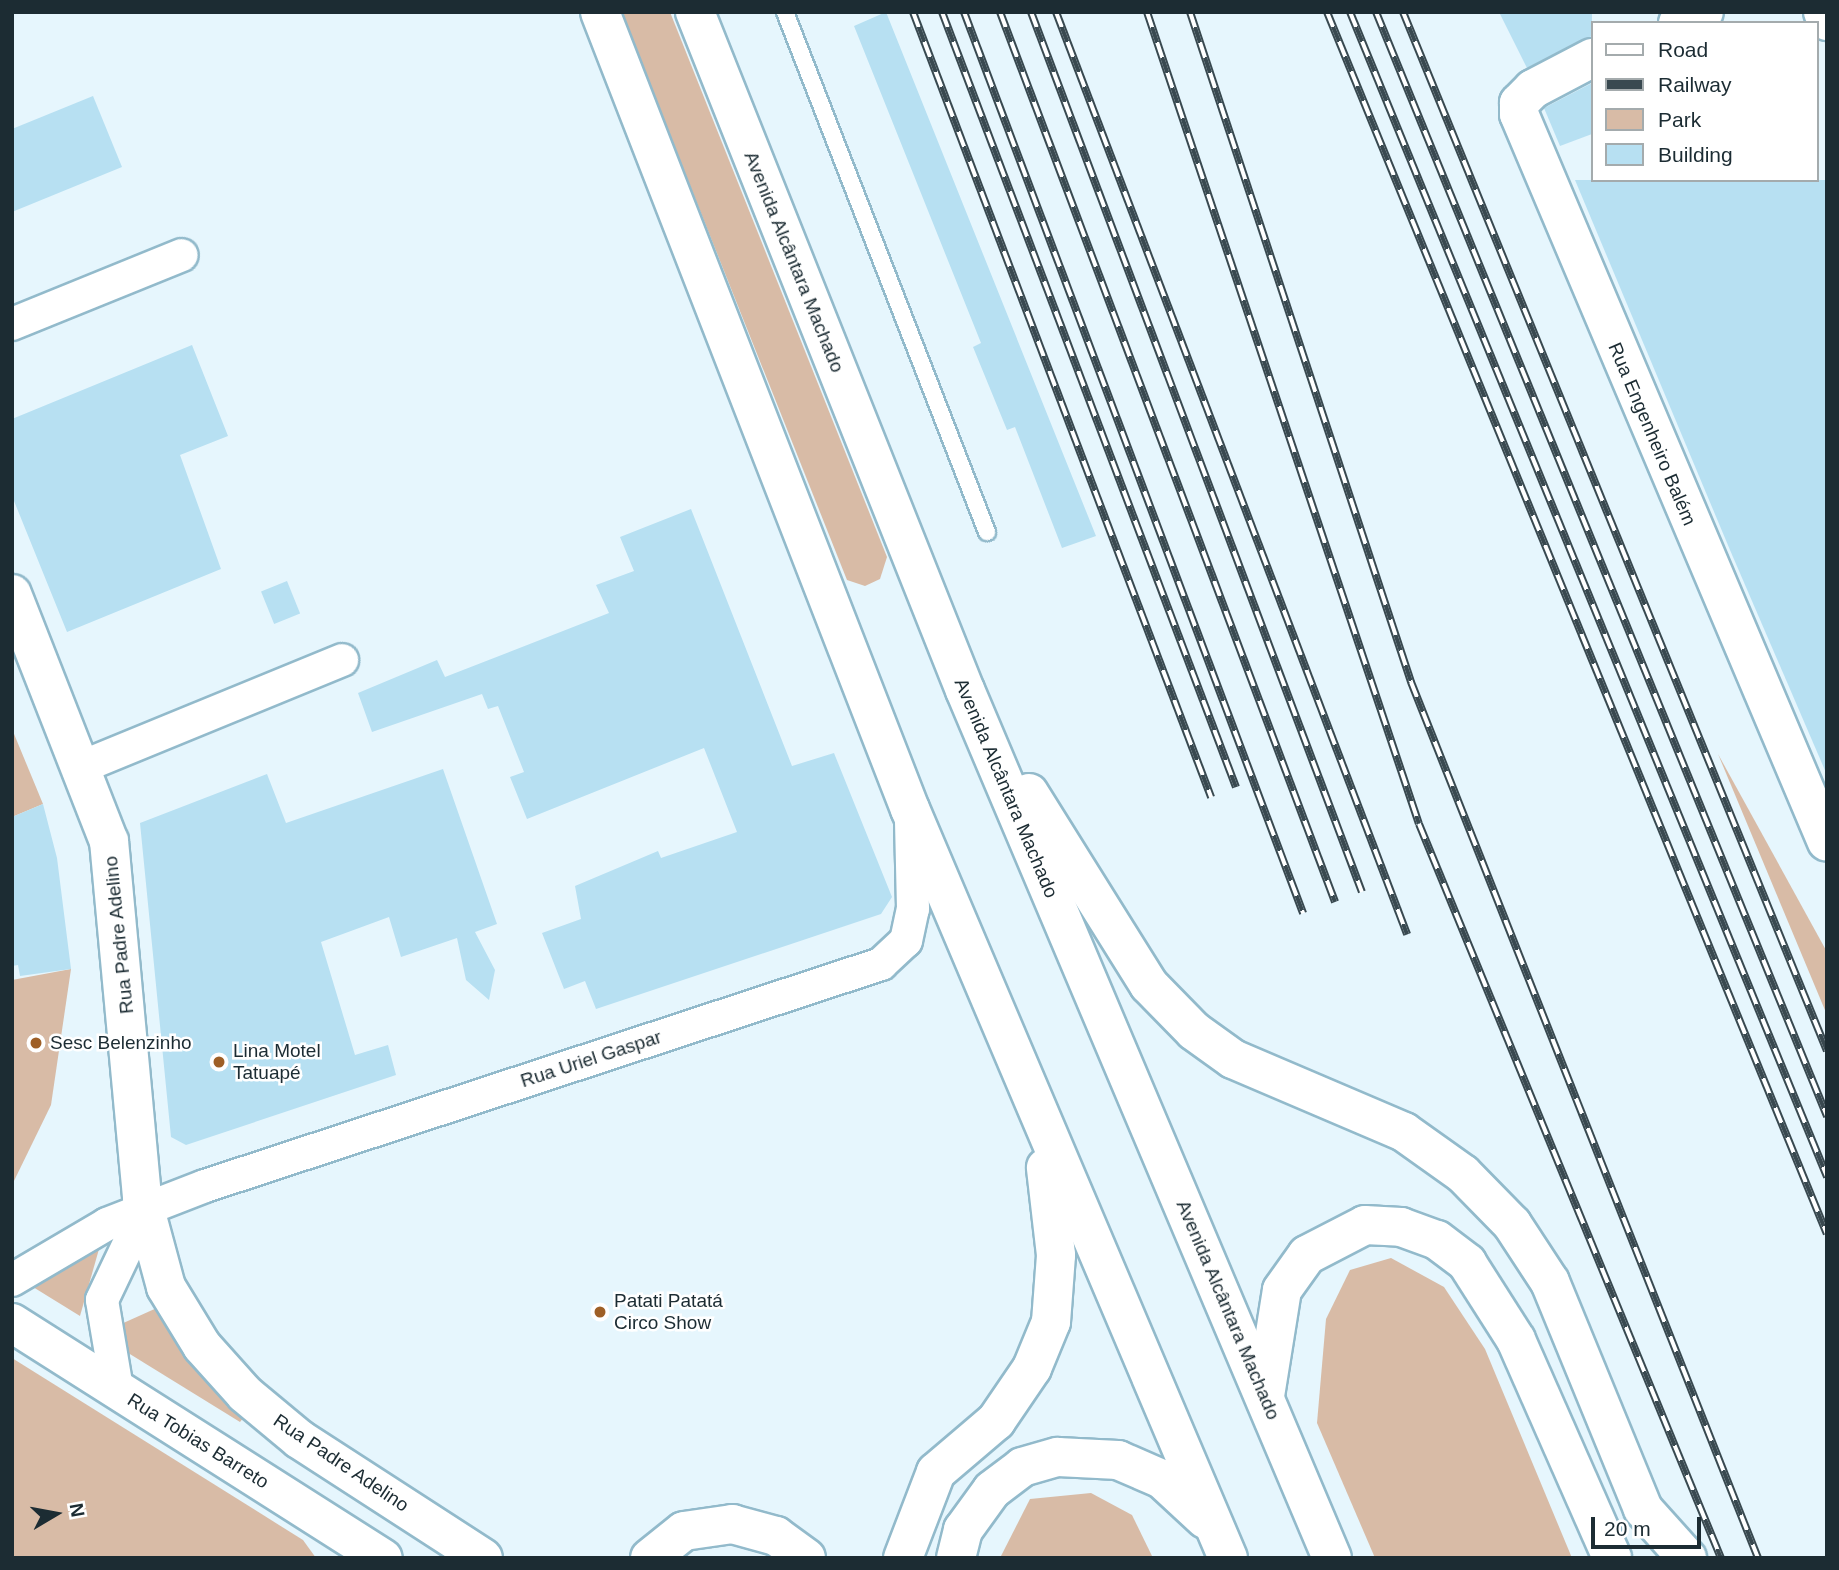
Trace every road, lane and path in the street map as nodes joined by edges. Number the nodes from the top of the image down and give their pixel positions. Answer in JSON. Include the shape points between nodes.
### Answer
{"nodes":[{"id":1,"x":600,"y":12,"type":"edge"},
{"id":2,"x":695,"y":12,"type":"edge"},
{"id":3,"x":785,"y":12,"type":"edge"},
{"id":4,"x":1704,"y":12,"type":"edge"},
{"id":5,"x":1823,"y":12,"type":"edge"},
{"id":6,"x":1683,"y":21,"type":"edge"},
{"id":7,"x":1827,"y":21,"type":"edge"},
{"id":8,"x":1590,"y":59,"type":"edge"},
{"id":9,"x":182,"y":255,"type":"dead end"},
{"id":10,"x":12,"y":324,"type":"edge"},
{"id":11,"x":987,"y":532,"type":"dead end"},
{"id":12,"x":12,"y":594,"type":"edge"},
{"id":13,"x":342,"y":660,"type":"dead end"},
{"id":14,"x":964,"y":690,"type":"junction"},
{"id":15,"x":83,"y":766,"type":"junction"},
{"id":16,"x":910,"y":809,"type":"junction"},
{"id":17,"x":1827,"y":842,"type":"edge"},
{"id":18,"x":1041,"y":1128,"type":"junction"},
{"id":19,"x":145,"y":1210,"type":"junction"},
{"id":20,"x":12,"y":1280,"type":"edge"},
{"id":21,"x":12,"y":1323,"type":"edge"},
{"id":22,"x":117,"y":1389,"type":"junction"},
{"id":23,"x":1265,"y":1396,"type":"junction"},
{"id":24,"x":1222,"y":1543,"type":"edge"},
{"id":25,"x":383,"y":1558,"type":"edge"},
{"id":26,"x":483,"y":1558,"type":"edge"},
{"id":27,"x":650,"y":1558,"type":"edge"},
{"id":28,"x":806,"y":1558,"type":"edge"},
{"id":29,"x":903,"y":1558,"type":"edge"},
{"id":30,"x":957,"y":1558,"type":"edge"},
{"id":31,"x":1332,"y":1558,"type":"edge"},
{"id":32,"x":1612,"y":1558,"type":"edge"},
{"id":33,"x":1688,"y":1558,"type":"edge"}],
"edges":[{"from":1,"to":16,"type":"main road"},
{"from":2,"to":14,"type":"main road","name":"Avenida Alcântara Machado"},
{"from":3,"to":11,"type":"lane"},
{"from":4,"to":6,"type":"main road"},
{"from":5,"to":7,"type":"main road"},
{"from":8,"to":17,"type":"main road","name":"Rua Engenheiro Balém","via":[[1533,89],[1520,103],[1519,114]]},
{"from":9,"to":10,"type":"street"},
{"from":12,"to":15,"type":"main road","name":"Rua Padre Adelino"},
{"from":13,"to":15,"type":"street"},
{"from":14,"to":23,"type":"main road","name":"Avenida Alcântara Machado"},
{"from":14,"to":33,"type":"main road","via":[[1149,985],[1194,1031],[1233,1059],[1404,1132],[1463,1174],[1512,1224],[1549,1282],[1643,1509]]},
{"from":15,"to":19,"type":"main road","name":"Rua Padre Adelino","via":[[109,841],[115,882]]},
{"from":16,"to":18,"type":"main road"},
{"from":16,"to":19,"type":"street","name":"Rua Uriel Gaspar","via":[[913,909],[906,942],[881,964]]},
{"from":18,"to":24,"type":"main road"},
{"from":18,"to":29,"type":"main road","via":[[1056,1255],[1051,1322],[1032,1368],[996,1421],[936,1472]]},
{"from":19,"to":20,"type":"street","name":"Rua Uriel Gaspar","via":[[79,1238]]},
{"from":19,"to":22,"type":"street","via":[[102,1300]]},
{"from":19,"to":26,"type":"main road","name":"Rua Padre Adelino","via":[[166,1287],[202,1346],[245,1394],[299,1439]]},
{"from":21,"to":22,"type":"main road","name":"Rua Tobias Barreto"},
{"from":22,"to":25,"type":"main road","name":"Rua Tobias Barreto"},
{"from":23,"to":31,"type":"main road","name":"Avenida Alcântara Machado"},
{"from":23,"to":32,"type":"main road","via":[[1282,1290],[1307,1255],[1365,1225],[1401,1227],[1437,1240],[1467,1263],[1516,1340]]},
{"from":24,"to":30,"type":"main road","via":[[1162,1479],[1118,1460],[1058,1457],[1022,1467],[992,1490],[963,1530]]},
{"from":27,"to":28,"type":"main road","via":[[684,1531],[732,1524],[776,1536]]}]}
